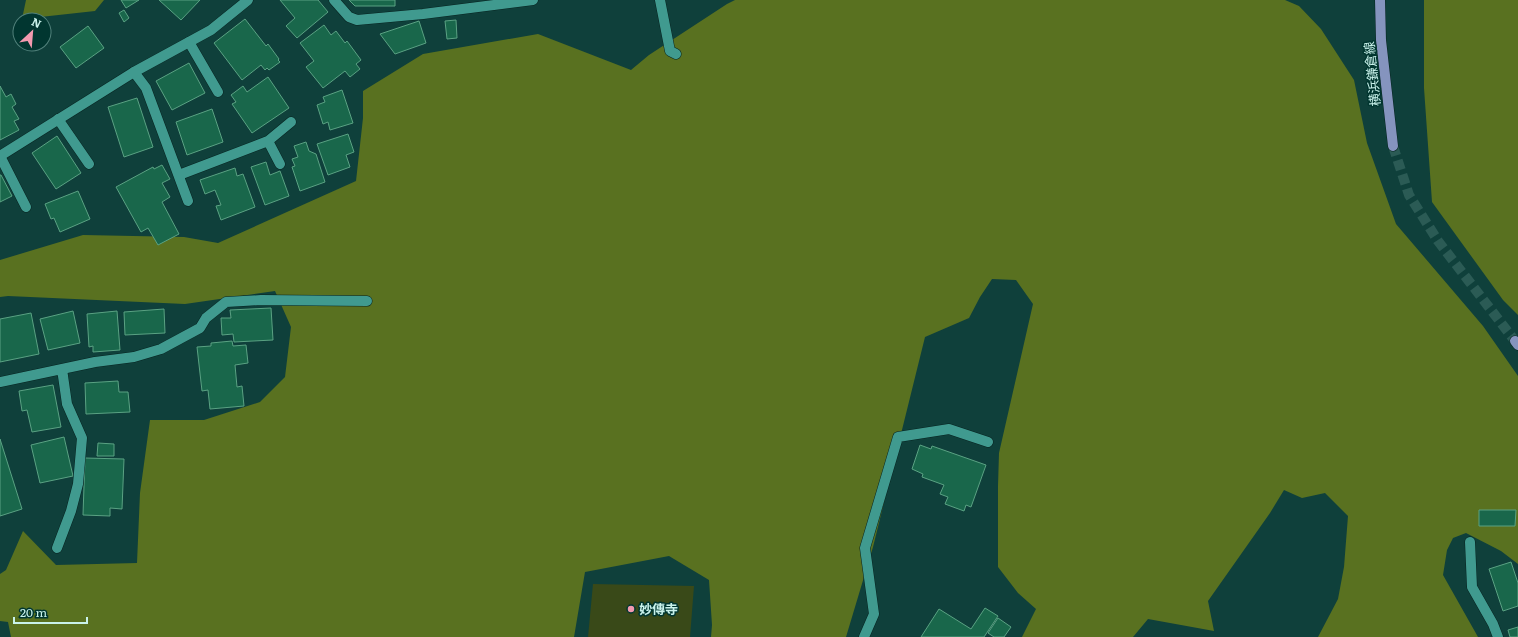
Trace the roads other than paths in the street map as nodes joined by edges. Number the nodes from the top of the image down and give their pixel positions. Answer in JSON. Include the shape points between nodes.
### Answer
{"nodes":[{"id":1,"x":248,"y":0,"type":"edge"},
{"id":2,"x":334,"y":0,"type":"edge"},
{"id":3,"x":533,"y":0,"type":"edge"},
{"id":4,"x":660,"y":0,"type":"edge"},
{"id":5,"x":1380,"y":0,"type":"edge"},
{"id":6,"x":189,"y":42,"type":"junction"},
{"id":7,"x":676,"y":54,"type":"dead end"},
{"id":8,"x":134,"y":72,"type":"junction"},
{"id":9,"x":218,"y":92,"type":"dead end"},
{"id":10,"x":58,"y":119,"type":"junction"},
{"id":11,"x":291,"y":122,"type":"dead end"},
{"id":12,"x":268,"y":141,"type":"junction"},
{"id":13,"x":1393,"y":146,"type":"tunnel mouth"},
{"id":14,"x":0,"y":156,"type":"edge"},
{"id":15,"x":89,"y":164,"type":"dead end"},
{"id":16,"x":280,"y":164,"type":"dead end"},
{"id":17,"x":179,"y":175,"type":"junction"},
{"id":18,"x":188,"y":200,"type":"dead end"},
{"id":19,"x":26,"y":207,"type":"dead end"},
{"id":20,"x":367,"y":301,"type":"dead end"},
{"id":21,"x":62,"y":369,"type":"junction"},
{"id":22,"x":0,"y":382,"type":"edge"},
{"id":23,"x":988,"y":442,"type":"dead end"},
{"id":24,"x":1470,"y":542,"type":"dead end"},
{"id":25,"x":57,"y":548,"type":"dead end"},
{"id":26,"x":864,"y":637,"type":"edge"},
{"id":27,"x":1498,"y":637,"type":"edge"}],
"edges":[{"from":1,"to":6,"type":"street","via":[[211,30]]},
{"from":2,"to":3,"type":"street","via":[[349,17],[357,20]]},
{"from":4,"to":7,"type":"street","via":[[670,50]]},
{"from":5,"to":13,"type":"main road","name":"横浜鎌倉線"},
{"from":6,"to":8,"type":"street"},
{"from":6,"to":9,"type":"street"},
{"from":8,"to":10,"type":"street"},
{"from":8,"to":17,"type":"street","via":[[146,88]]},
{"from":10,"to":14,"type":"street"},
{"from":10,"to":15,"type":"street"},
{"from":11,"to":12,"type":"street"},
{"from":12,"to":16,"type":"street"},
{"from":12,"to":17,"type":"street"},
{"from":14,"to":19,"type":"street"},
{"from":17,"to":18,"type":"street"},
{"from":20,"to":21,"type":"street","via":[[226,302],[206,318],[200,328],[161,349],[134,357]]},
{"from":21,"to":22,"type":"street"},
{"from":21,"to":25,"type":"street","via":[[67,404],[82,438],[78,484]]},
{"from":23,"to":26,"type":"street","via":[[949,429],[898,437],[865,548],[874,614]]},
{"from":24,"to":27,"type":"street","via":[[1472,587]]}]}
